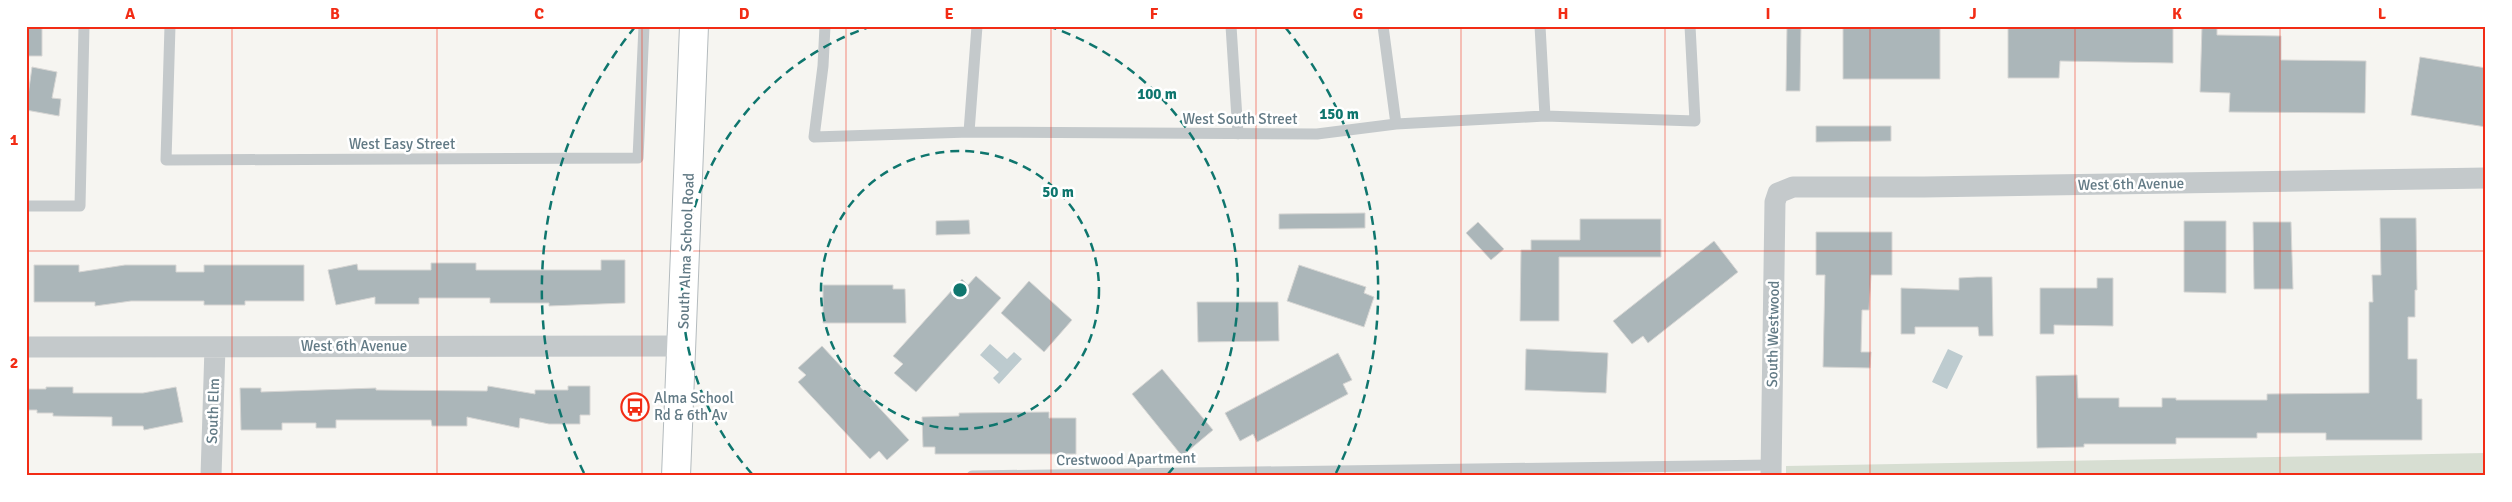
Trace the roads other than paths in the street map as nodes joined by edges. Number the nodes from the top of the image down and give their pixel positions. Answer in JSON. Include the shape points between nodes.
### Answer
{"nodes":[{"id":1,"x":84,"y":26,"type":"edge"},
{"id":2,"x":170,"y":26,"type":"edge"},
{"id":3,"x":644,"y":26,"type":"edge"},
{"id":4,"x":694,"y":26,"type":"edge"},
{"id":5,"x":825,"y":26,"type":"edge"},
{"id":6,"x":977,"y":26,"type":"edge"},
{"id":7,"x":1231,"y":26,"type":"edge"},
{"id":8,"x":1383,"y":26,"type":"edge"},
{"id":9,"x":1540,"y":26,"type":"edge"},
{"id":10,"x":1690,"y":26,"type":"edge"},
{"id":11,"x":1545,"y":116,"type":"junction"},
{"id":12,"x":1396,"y":124,"type":"junction"},
{"id":13,"x":970,"y":132,"type":"junction"},
{"id":14,"x":1238,"y":134,"type":"junction"},
{"id":15,"x":2486,"y":178,"type":"edge"},
{"id":16,"x":1778,"y":192,"type":"joint"},
{"id":17,"x":26,"y":206,"type":"edge"},
{"id":18,"x":682,"y":346,"type":"junction"},
{"id":19,"x":26,"y":347,"type":"edge"},
{"id":20,"x":215,"y":347,"type":"junction"},
{"id":21,"x":1771,"y":470,"type":"edge"},
{"id":22,"x":211,"y":476,"type":"edge"},
{"id":23,"x":676,"y":476,"type":"edge"},
{"id":24,"x":972,"y":476,"type":"edge"},
{"id":25,"x":998,"y":476,"type":"edge"}],
"edges":[{"from":1,"to":17,"type":"lane","via":[[80,206]]},
{"from":2,"to":3,"type":"lane","name":"West Easy Street","via":[[166,160],[638,158]]},
{"from":4,"to":18,"type":"main road","name":"South Alma School Road"},
{"from":5,"to":13,"type":"lane","name":"West South Street","via":[[814,137]]},
{"from":6,"to":13,"type":"lane"},
{"from":7,"to":14,"type":"lane"},
{"from":8,"to":12,"type":"lane"},
{"from":9,"to":11,"type":"lane"},
{"from":10,"to":11,"type":"lane","name":"West South Street","via":[[1695,122]]},
{"from":11,"to":12,"type":"lane","name":"West South Street"},
{"from":12,"to":14,"type":"lane","name":"West South Street","via":[[1317,134]]},
{"from":13,"to":14,"type":"lane","name":"West South Street"},
{"from":15,"to":16,"type":"street","name":"West 6th Avenue","via":[[1793,187]]},
{"from":16,"to":21,"type":"street","name":"South Westwood"},
{"from":18,"to":20,"type":"street","name":"West 6th Avenue"},
{"from":18,"to":23,"type":"main road","name":"South Alma School Road"},
{"from":19,"to":20,"type":"street","name":"West 6th Avenue"},
{"from":20,"to":22,"type":"street","name":"South Elm"},
{"from":21,"to":25,"type":"lane","name":"Crestwood Apartment"},
{"from":24,"to":25,"type":"lane","name":"Crestwood Apartment"}]}
